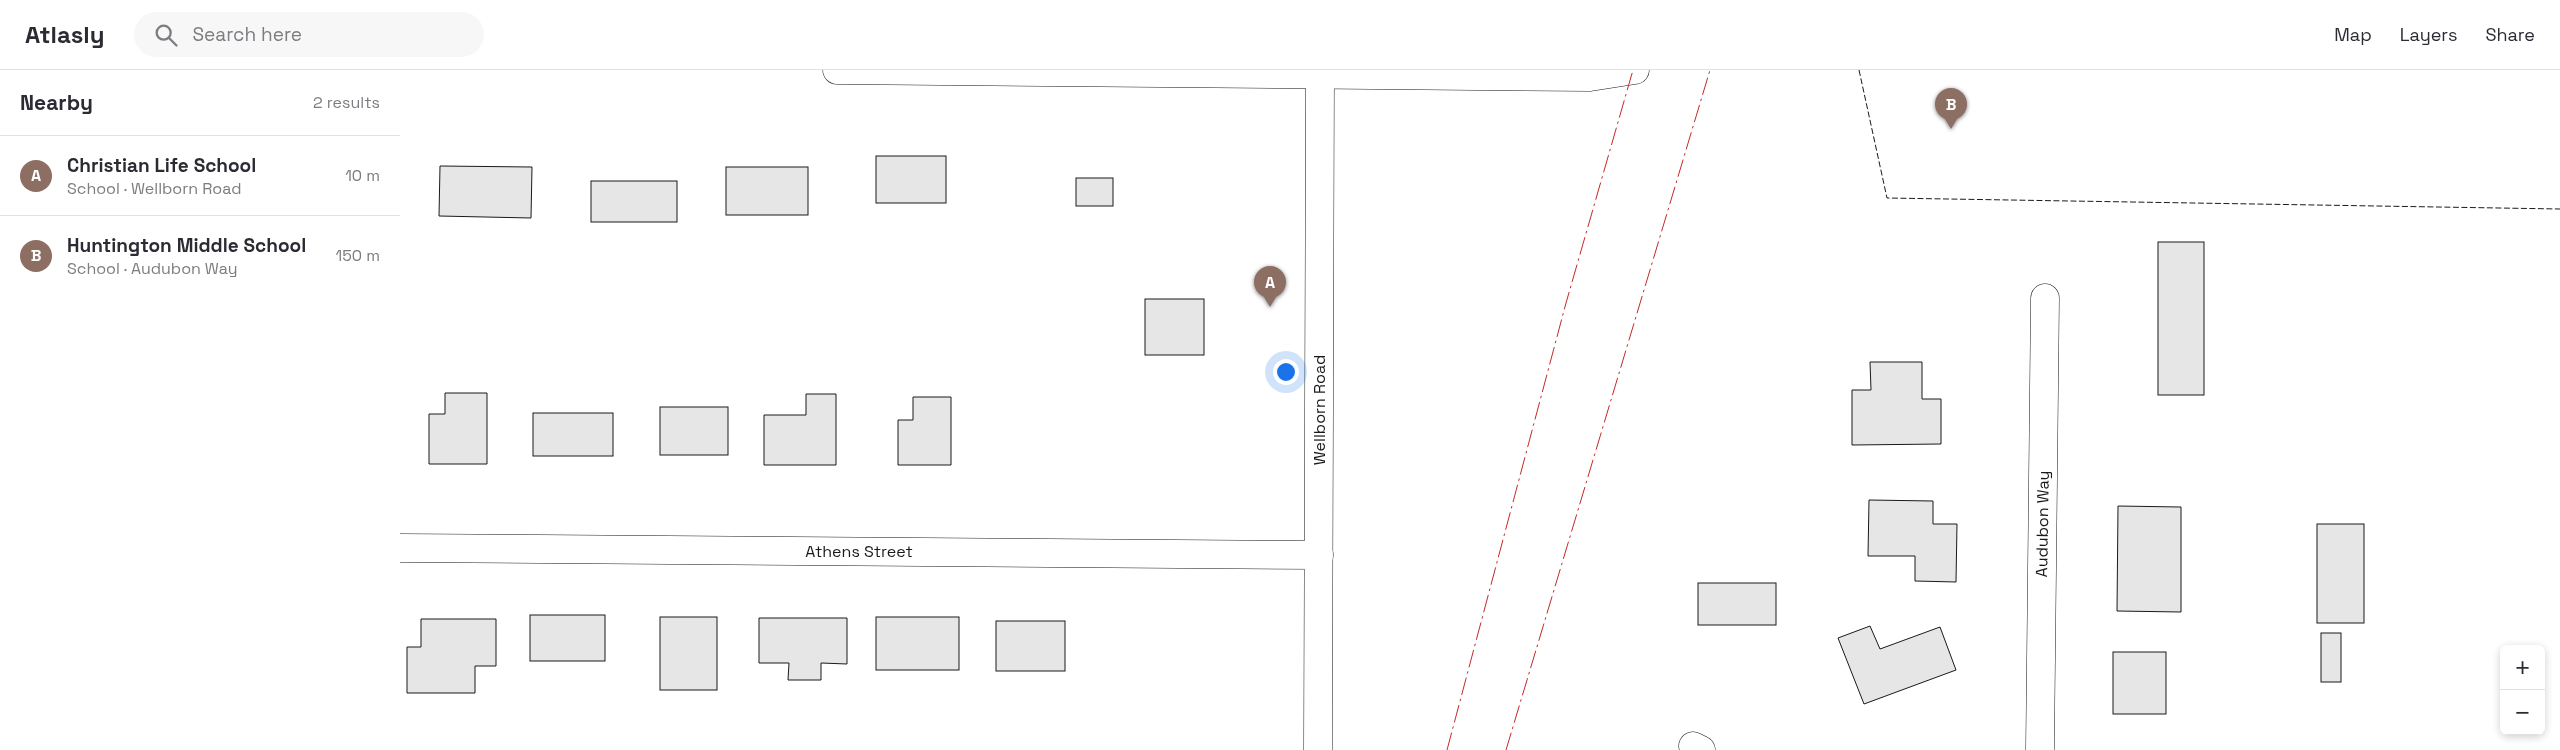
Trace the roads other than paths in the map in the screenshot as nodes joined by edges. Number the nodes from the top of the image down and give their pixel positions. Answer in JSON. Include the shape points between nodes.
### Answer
{"nodes":[{"id":1,"x":837,"y":70,"type":"edge"},
{"id":2,"x":1634,"y":70,"type":"edge"},
{"id":3,"x":1320,"y":72,"type":"edge"},
{"id":4,"x":2045,"y":298,"type":"dead end"},
{"id":5,"x":400,"y":548,"type":"edge"},
{"id":6,"x":1319,"y":554,"type":"junction"},
{"id":7,"x":1318,"y":750,"type":"edge"},
{"id":8,"x":2040,"y":750,"type":"edge"}],
"edges":[{"from":1,"to":3,"type":"street"},
{"from":2,"to":3,"type":"street","via":[[1590,77]]},
{"from":3,"to":6,"type":"street","name":"Wellborn Road"},
{"from":4,"to":8,"type":"street","name":"Audubon Way"},
{"from":5,"to":6,"type":"street","name":"Athens Street"},
{"from":6,"to":7,"type":"street","name":"Wellborn Road"}]}
